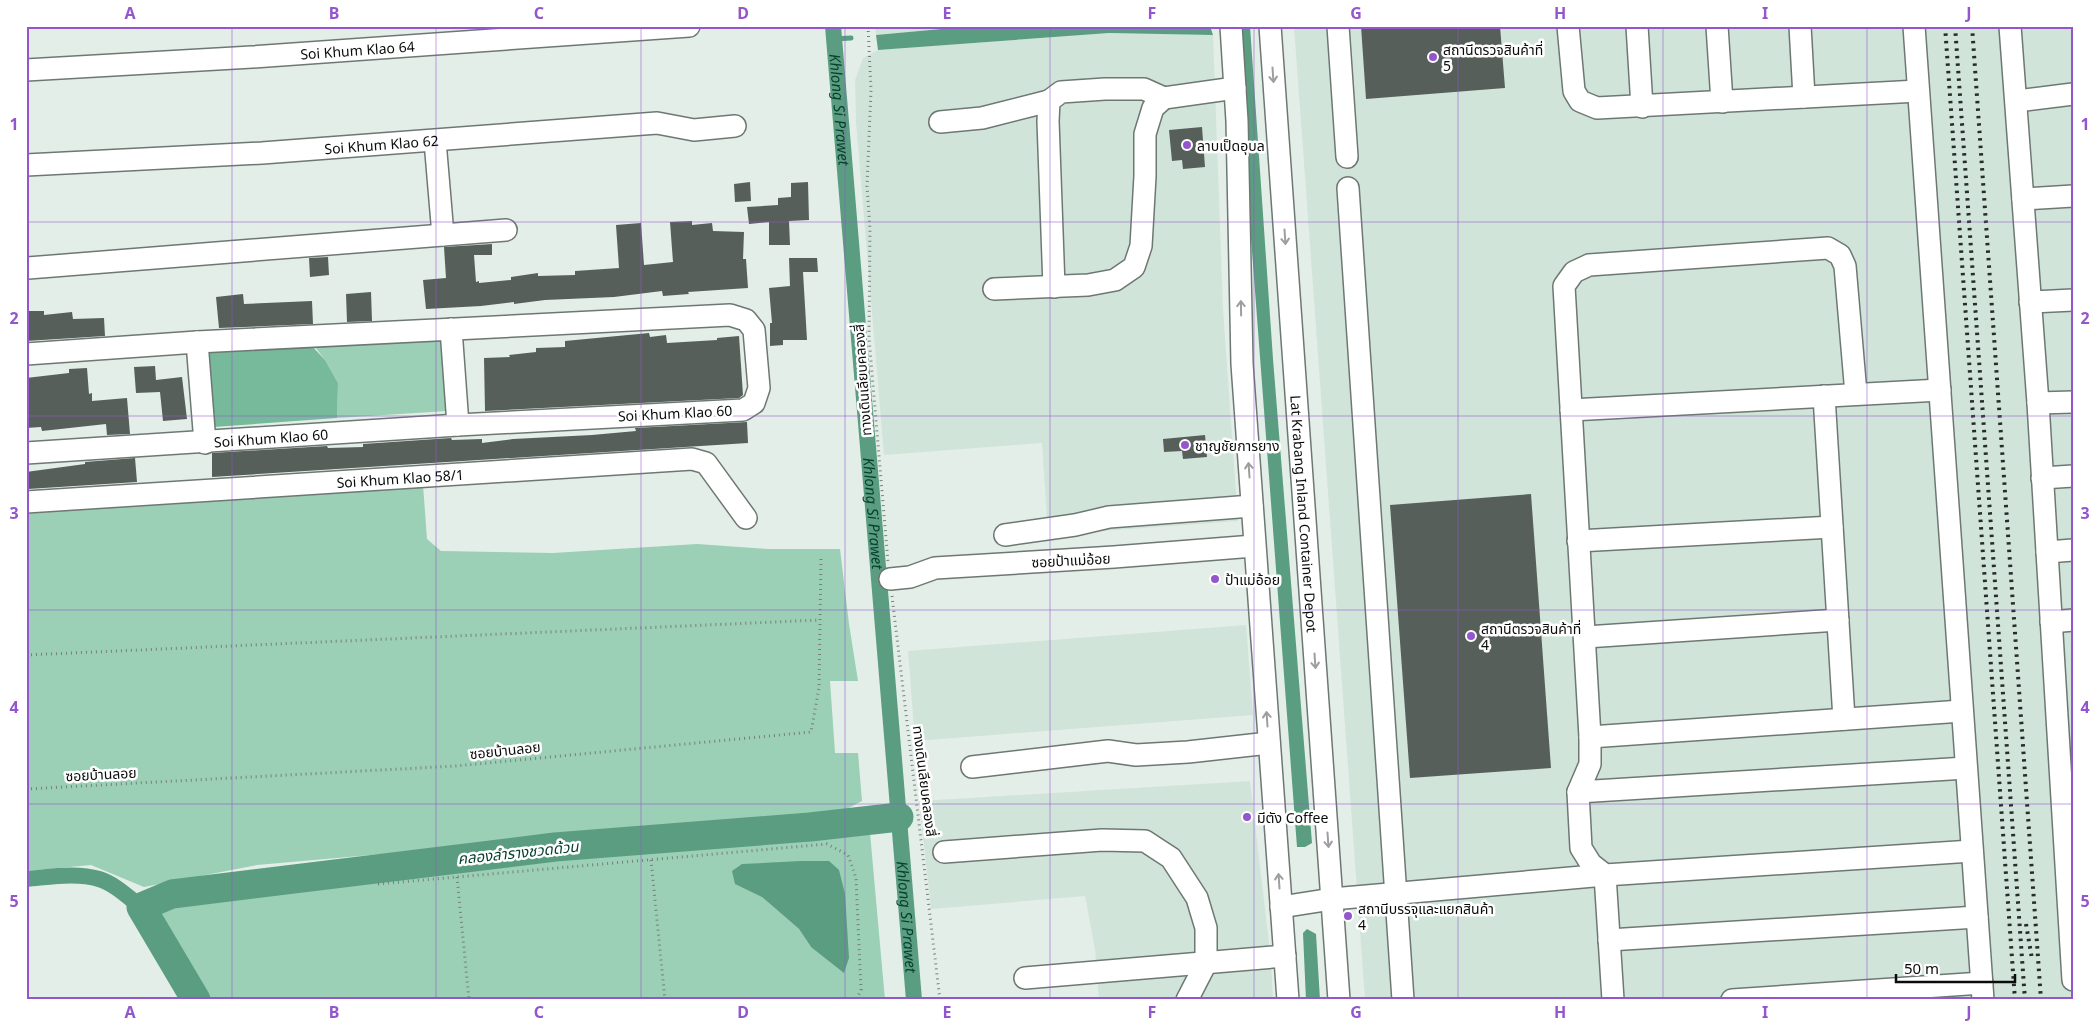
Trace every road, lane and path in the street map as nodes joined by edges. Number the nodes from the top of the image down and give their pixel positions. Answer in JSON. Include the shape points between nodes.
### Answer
{"nodes":[{"id":1,"x":689,"y":26,"type":"edge"},
{"id":2,"x":868,"y":26,"type":"edge"},
{"id":3,"x":1231,"y":26,"type":"edge"},
{"id":4,"x":1270,"y":26,"type":"edge"},
{"id":5,"x":1338,"y":26,"type":"edge"},
{"id":6,"x":1568,"y":26,"type":"edge"},
{"id":7,"x":1637,"y":26,"type":"edge"},
{"id":8,"x":1717,"y":26,"type":"edge"},
{"id":9,"x":1800,"y":26,"type":"edge"},
{"id":10,"x":1914,"y":26,"type":"edge"},
{"id":11,"x":2010,"y":26,"type":"edge"},
{"id":12,"x":26,"y":70,"type":"edge"},
{"id":13,"x":1235,"y":88,"type":"junction"},
{"id":14,"x":1918,"y":91,"type":"junction"},
{"id":15,"x":2073,"y":94,"type":"edge"},
{"id":16,"x":1804,"y":96,"type":"junction"},
{"id":17,"x":1164,"y":98,"type":"junction"},
{"id":18,"x":1049,"y":101,"type":"junction"},
{"id":19,"x":2017,"y":101,"type":"junction"},
{"id":20,"x":1722,"y":102,"type":"junction"},
{"id":21,"x":1642,"y":107,"type":"junction"},
{"id":22,"x":940,"y":122,"type":"dead end"},
{"id":23,"x":735,"y":126,"type":"dead end"},
{"id":24,"x":436,"y":141,"type":"junction"},
{"id":25,"x":1347,"y":157,"type":"dead end"},
{"id":26,"x":26,"y":165,"type":"edge"},
{"id":27,"x":1348,"y":188,"type":"dead end"},
{"id":28,"x":2073,"y":196,"type":"edge"},
{"id":29,"x":2023,"y":200,"type":"junction"},
{"id":30,"x":506,"y":230,"type":"dead end"},
{"id":31,"x":442,"y":235,"type":"junction"},
{"id":32,"x":28,"y":268,"type":"dead end"},
{"id":33,"x":1054,"y":287,"type":"junction"},
{"id":34,"x":994,"y":289,"type":"dead end"},
{"id":35,"x":2073,"y":300,"type":"edge"},
{"id":36,"x":2030,"y":302,"type":"junction"},
{"id":37,"x":452,"y":329,"type":"junction"},
{"id":38,"x":197,"y":342,"type":"junction"},
{"id":39,"x":26,"y":354,"type":"edge"},
{"id":40,"x":1940,"y":390,"type":"junction"},
{"id":41,"x":1856,"y":394,"type":"junction"},
{"id":42,"x":1824,"y":396,"type":"junction"},
{"id":43,"x":2073,"y":402,"type":"edge"},
{"id":44,"x":2038,"y":403,"type":"junction"},
{"id":45,"x":1571,"y":410,"type":"junction"},
{"id":46,"x":458,"y":425,"type":"junction"},
{"id":47,"x":205,"y":443,"type":"junction"},
{"id":48,"x":26,"y":453,"type":"edge"},
{"id":49,"x":2073,"y":476,"type":"edge"},
{"id":50,"x":2042,"y":478,"type":"junction"},
{"id":51,"x":26,"y":502,"type":"edge"},
{"id":52,"x":1252,"y":506,"type":"junction"},
{"id":53,"x":746,"y":518,"type":"dead end"},
{"id":54,"x":1832,"y":527,"type":"junction"},
{"id":55,"x":1005,"y":534,"type":"dead end"},
{"id":56,"x":1578,"y":542,"type":"junction"},
{"id":57,"x":1254,"y":546,"type":"junction"},
{"id":58,"x":2073,"y":550,"type":"edge"},
{"id":59,"x":2047,"y":552,"type":"junction"},
{"id":60,"x":821,"y":558,"type":"dead end"},
{"id":61,"x":890,"y":579,"type":"junction"},
{"id":62,"x":820,"y":620,"type":"junction"},
{"id":63,"x":1838,"y":620,"type":"junction"},
{"id":64,"x":2073,"y":620,"type":"edge"},
{"id":65,"x":2051,"y":622,"type":"junction"},
{"id":66,"x":1586,"y":637,"type":"junction"},
{"id":67,"x":26,"y":656,"type":"edge"},
{"id":68,"x":2064,"y":699,"type":"edge"},
{"id":69,"x":1962,"y":711,"type":"junction"},
{"id":70,"x":1844,"y":719,"type":"junction"},
{"id":71,"x":1590,"y":737,"type":"junction"},
{"id":72,"x":1269,"y":743,"type":"junction"},
{"id":73,"x":2066,"y":762,"type":"edge"},
{"id":74,"x":972,"y":767,"type":"dead end"},
{"id":75,"x":1966,"y":768,"type":"junction"},
{"id":76,"x":26,"y":789,"type":"edge"},
{"id":77,"x":1578,"y":792,"type":"junction"},
{"id":78,"x":2068,"y":836,"type":"edge"},
{"id":79,"x":1972,"y":850,"type":"junction"},
{"id":80,"x":944,"y":852,"type":"dead end"},
{"id":81,"x":651,"y":860,"type":"junction"},
{"id":82,"x":1605,"y":875,"type":"junction"},
{"id":83,"x":457,"y":877,"type":"junction"},
{"id":84,"x":378,"y":884,"type":"dead end"},
{"id":85,"x":1395,"y":895,"type":"junction"},
{"id":86,"x":1332,"y":900,"type":"junction"},
{"id":87,"x":1281,"y":907,"type":"junction"},
{"id":88,"x":1977,"y":917,"type":"junction"},
{"id":89,"x":1609,"y":940,"type":"junction"},
{"id":90,"x":1285,"y":956,"type":"junction"},
{"id":91,"x":1206,"y":963,"type":"junction"},
{"id":92,"x":1025,"y":978,"type":"dead end"},
{"id":93,"x":2073,"y":980,"type":"edge"},
{"id":94,"x":1982,"y":991,"type":"edge"},
{"id":95,"x":469,"y":1000,"type":"edge"},
{"id":96,"x":665,"y":1000,"type":"edge"},
{"id":97,"x":856,"y":1000,"type":"edge"},
{"id":98,"x":940,"y":1000,"type":"edge"},
{"id":99,"x":1187,"y":1000,"type":"edge"},
{"id":100,"x":1288,"y":1000,"type":"edge"},
{"id":101,"x":1339,"y":1000,"type":"edge"},
{"id":102,"x":1403,"y":1000,"type":"edge"},
{"id":103,"x":1613,"y":1000,"type":"edge"},
{"id":104,"x":1732,"y":1000,"type":"edge"}],
"edges":[{"from":1,"to":12,"type":"street","name":"Soi Khum Klao 64"},
{"from":2,"to":61,"type":"path","name":"ทางเดินเลียบคลองสี่","via":[[871,90],[867,186],[869,338]]},
{"from":3,"to":13,"type":"street"},
{"from":4,"to":86,"type":"street","name":"Lat Krabang Inland Container Depot","one_way":true},
{"from":5,"to":25,"type":"street"},
{"from":6,"to":21,"type":"street","via":[[1572,86],[1580,101],[1603,109]]},
{"from":7,"to":21,"type":"street"},
{"from":8,"to":20,"type":"street"},
{"from":9,"to":16,"type":"street"},
{"from":10,"to":14,"type":"street"},
{"from":11,"to":19,"type":"street"},
{"from":13,"to":17,"type":"street"},
{"from":52,"to":13,"type":"street","one_way":true,"via":[[1242,364]]},
{"from":14,"to":16,"type":"street"},
{"from":14,"to":40,"type":"street"},
{"from":15,"to":19,"type":"street"},
{"from":16,"to":20,"type":"street"},
{"from":17,"to":18,"type":"street","via":[[1144,89],[1105,89],[1061,92]]},
{"from":17,"to":33,"type":"street","via":[[1153,108],[1145,134],[1141,246],[1134,267],[1115,280],[1088,286]]},
{"from":18,"to":22,"type":"street","via":[[982,118]]},
{"from":18,"to":33,"type":"street"},
{"from":19,"to":29,"type":"street"},
{"from":20,"to":21,"type":"street"},
{"from":23,"to":24,"type":"street","name":"Soi Khum Klao 62","via":[[694,130],[657,123]]},
{"from":24,"to":26,"type":"street","name":"Soi Khum Klao 62"},
{"from":24,"to":31,"type":"street"},
{"from":27,"to":85,"type":"street"},
{"from":28,"to":29,"type":"street"},
{"from":29,"to":36,"type":"street"},
{"from":30,"to":31,"type":"street"},
{"from":31,"to":32,"type":"street"},
{"from":33,"to":34,"type":"street"},
{"from":35,"to":36,"type":"street"},
{"from":36,"to":44,"type":"street"},
{"from":37,"to":38,"type":"street","name":"Soi Khum Klao 60"},
{"from":37,"to":46,"type":"street"},
{"from":37,"to":46,"type":"street","name":"Soi Khum Klao 60","via":[[730,316],[746,320],[754,330],[759,388],[754,404],[743,410]]},
{"from":38,"to":39,"type":"street","name":"Soi Khum Klao 60"},
{"from":38,"to":47,"type":"street"},
{"from":40,"to":41,"type":"street"},
{"from":40,"to":69,"type":"street"},
{"from":41,"to":42,"type":"street"},
{"from":41,"to":45,"type":"street","via":[[1845,266],[1840,255],[1828,248],[1590,266],[1577,270],[1564,286]]},
{"from":42,"to":45,"type":"street"},
{"from":42,"to":54,"type":"street"},
{"from":43,"to":44,"type":"street"},
{"from":44,"to":50,"type":"street"},
{"from":45,"to":56,"type":"street"},
{"from":46,"to":47,"type":"street","name":"Soi Khum Klao 60"},
{"from":47,"to":48,"type":"street","name":"Soi Khum Klao 60"},
{"from":49,"to":50,"type":"street"},
{"from":50,"to":59,"type":"street"},
{"from":51,"to":53,"type":"street","name":"Soi Khum Klao 58/1","via":[[692,459],[706,463]]},
{"from":52,"to":55,"type":"street","via":[[1109,517]]},
{"from":52,"to":57,"type":"street"},
{"from":54,"to":56,"type":"street"},
{"from":54,"to":63,"type":"street"},
{"from":56,"to":66,"type":"street"},
{"from":57,"to":61,"type":"street","name":"ซอยป้าแม่อ้อย","via":[[935,568],[910,577]]},
{"from":72,"to":57,"type":"street","one_way":true},
{"from":58,"to":59,"type":"street"},
{"from":59,"to":65,"type":"street"},
{"from":60,"to":62,"type":"path","name":"ซอยบ้านลอย"},
{"from":61,"to":98,"type":"path","name":"ทางเดินเลียบคลองสี่"},
{"from":62,"to":67,"type":"path"},
{"from":62,"to":76,"type":"path","name":"ซอยบ้านลอย","via":[[819,688],[811,732],[456,766]]},
{"from":63,"to":66,"type":"street"},
{"from":63,"to":70,"type":"street"},
{"from":64,"to":65,"type":"street"},
{"from":65,"to":68,"type":"street"},
{"from":66,"to":71,"type":"street"},
{"from":68,"to":73,"type":"street"},
{"from":69,"to":70,"type":"street"},
{"from":69,"to":75,"type":"street"},
{"from":70,"to":71,"type":"street"},
{"from":71,"to":77,"type":"street","via":[[1590,764]]},
{"from":72,"to":74,"type":"street","via":[[1136,755],[1108,751]]},
{"from":87,"to":72,"type":"street","one_way":true},
{"from":73,"to":78,"type":"street"},
{"from":75,"to":77,"type":"street"},
{"from":75,"to":79,"type":"street"},
{"from":77,"to":82,"type":"street","via":[[1581,848],[1591,864]]},
{"from":78,"to":93,"type":"street"},
{"from":79,"to":82,"type":"street"},
{"from":79,"to":88,"type":"street"},
{"from":80,"to":91,"type":"street","via":[[1102,840],[1144,841],[1171,858],[1197,898],[1206,928]]},
{"from":81,"to":83,"type":"path"},
{"from":81,"to":96,"type":"path"},
{"from":81,"to":97,"type":"path","via":[[827,844],[848,855],[856,878],[858,912],[861,990]]},
{"from":82,"to":85,"type":"street"},
{"from":82,"to":89,"type":"street"},
{"from":83,"to":84,"type":"path"},
{"from":83,"to":95,"type":"path"},
{"from":85,"to":86,"type":"street"},
{"from":85,"to":102,"type":"street"},
{"from":86,"to":87,"type":"street"},
{"from":86,"to":101,"type":"street","name":"Lat Krabang Inland Container Depot"},
{"from":87,"to":90,"type":"street"},
{"from":88,"to":89,"type":"street"},
{"from":88,"to":94,"type":"street"},
{"from":89,"to":103,"type":"street"},
{"from":90,"to":91,"type":"street"},
{"from":90,"to":100,"type":"street"},
{"from":91,"to":92,"type":"street"},
{"from":91,"to":99,"type":"street"},
{"from":94,"to":104,"type":"street"}]}
